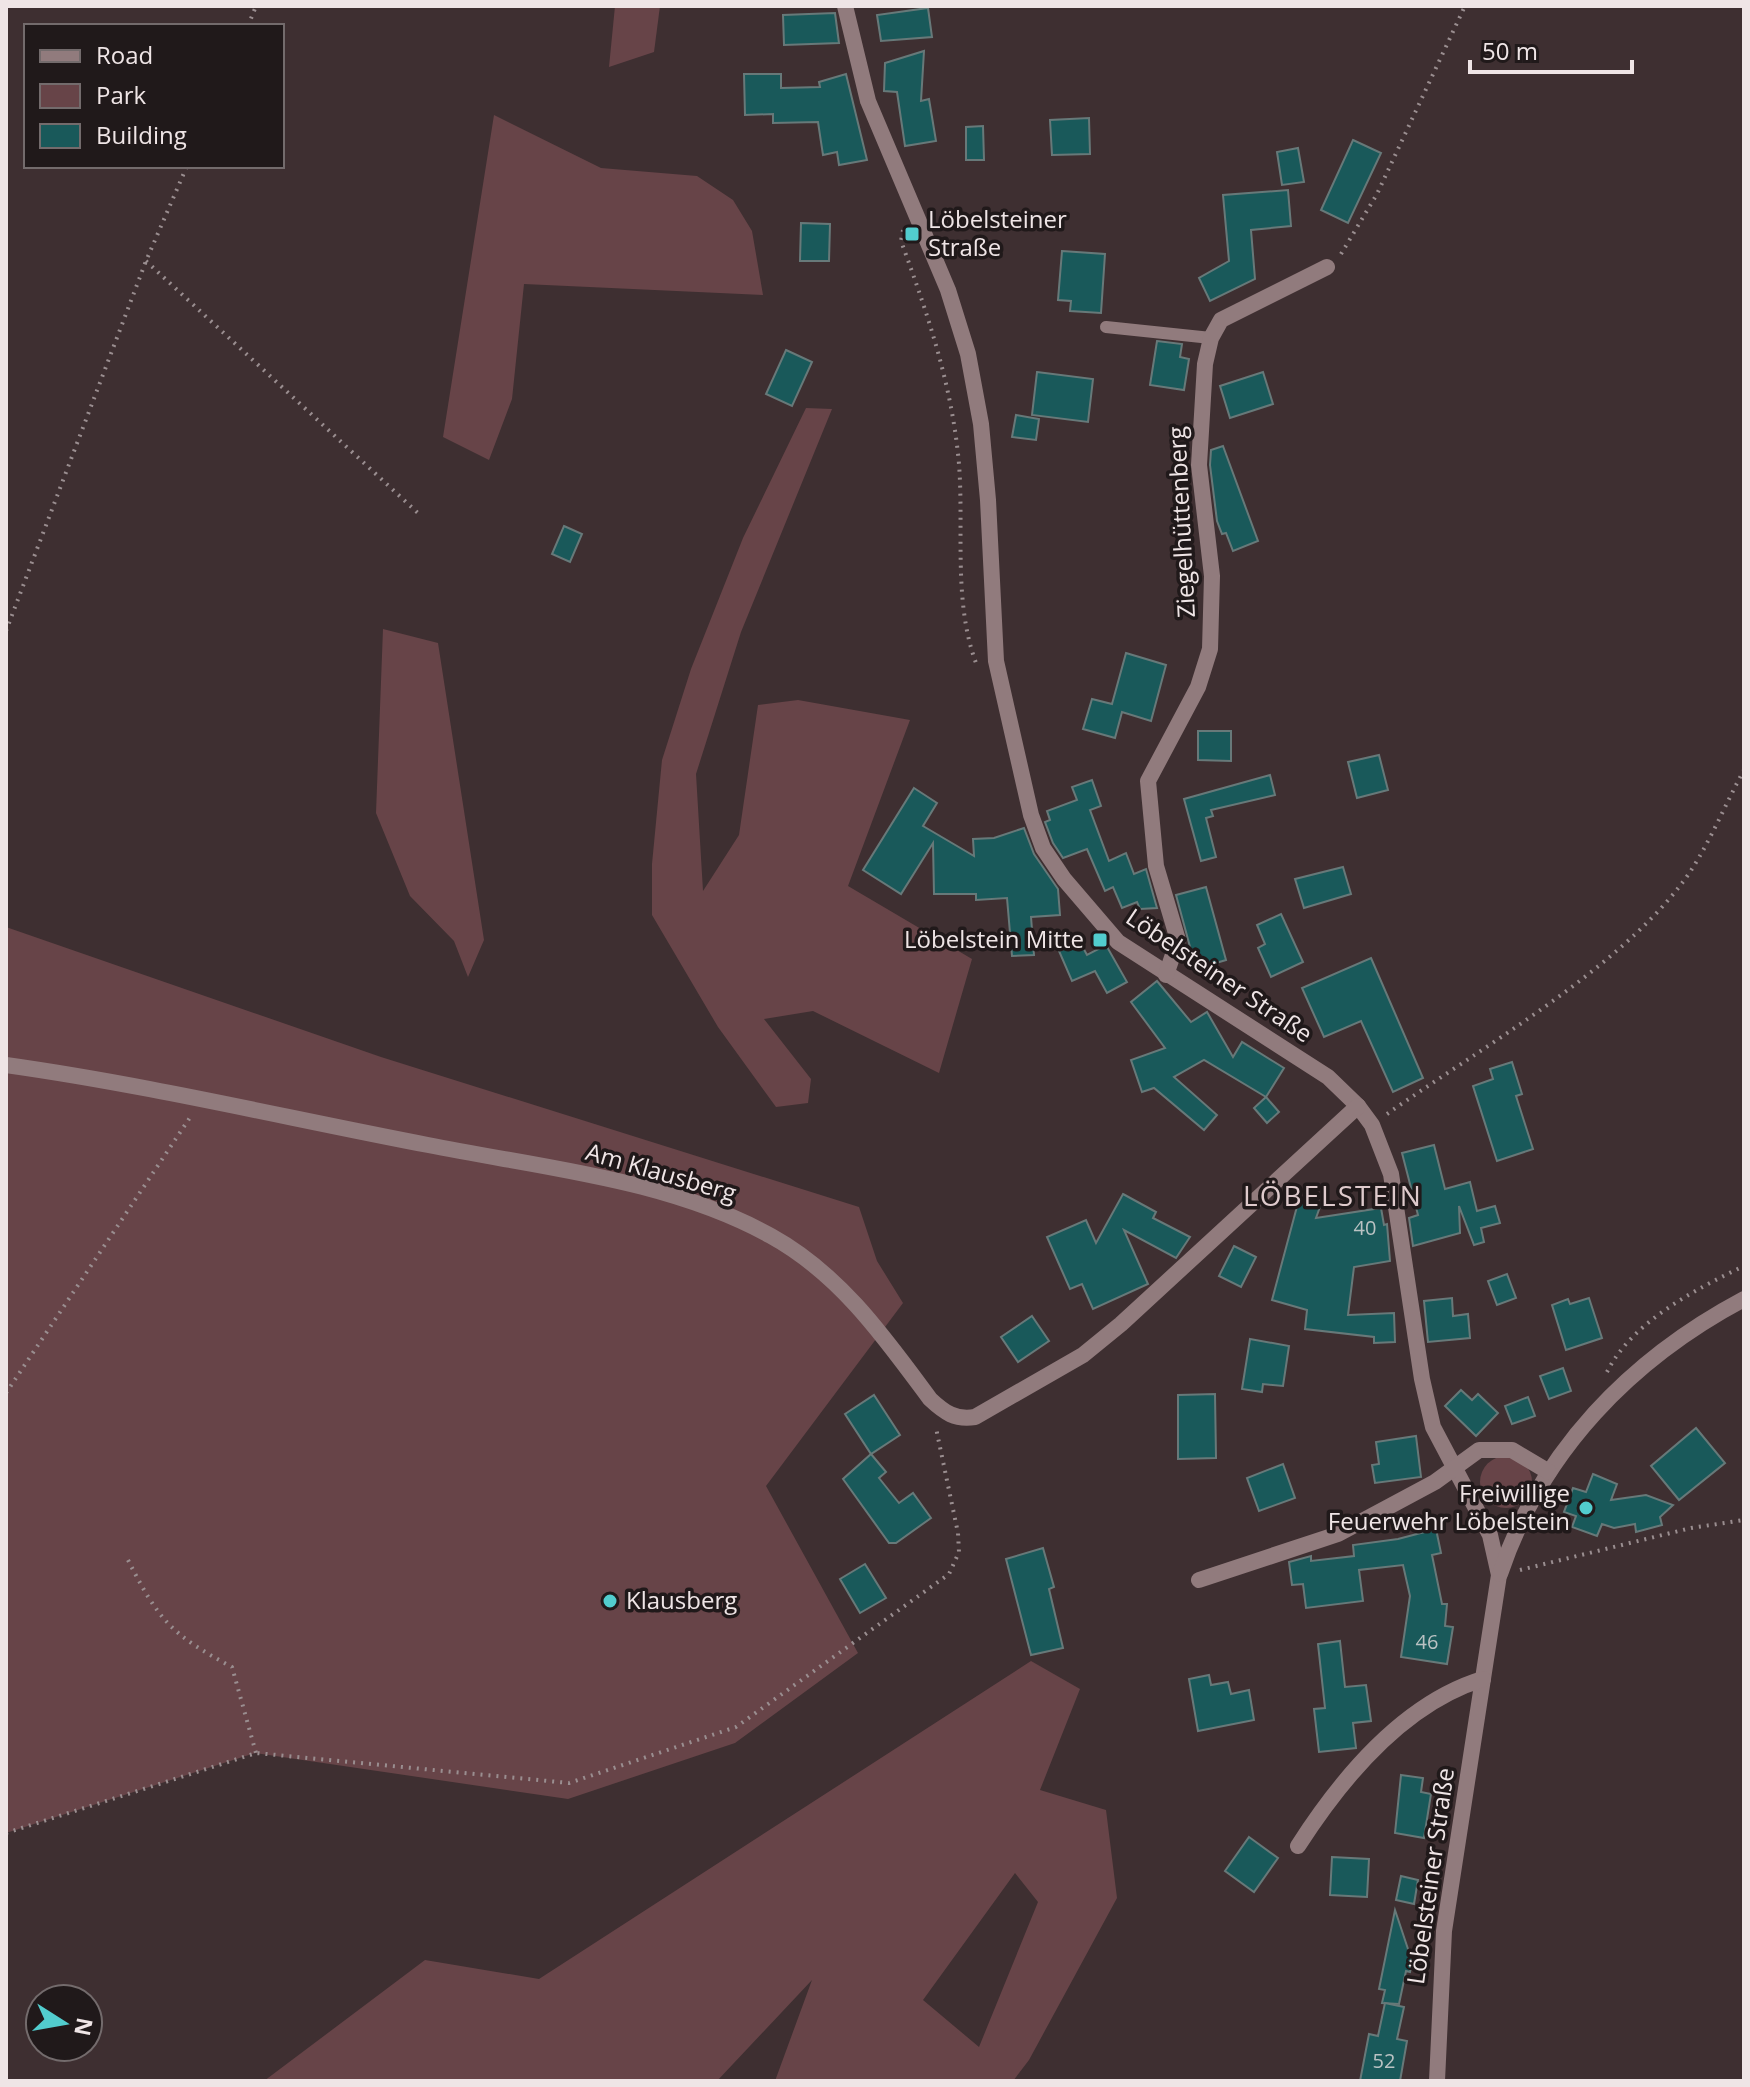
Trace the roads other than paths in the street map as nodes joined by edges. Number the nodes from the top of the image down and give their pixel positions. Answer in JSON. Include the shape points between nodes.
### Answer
{"nodes":[{"id":1,"x":845,"y":6,"type":"edge"},
{"id":2,"x":1327,"y":267,"type":"road end"},
{"id":3,"x":1106,"y":327,"type":"dead end"},
{"id":4,"x":1211,"y":338,"type":"junction"},
{"id":5,"x":1166,"y":975,"type":"junction"},
{"id":6,"x":6,"y":1065,"type":"edge"},
{"id":7,"x":1358,"y":1106,"type":"junction"},
{"id":8,"x":1744,"y":1299,"type":"edge"},
{"id":9,"x":1454,"y":1468,"type":"junction"},
{"id":10,"x":1549,"y":1472,"type":"junction"},
{"id":11,"x":1499,"y":1575,"type":"junction"},
{"id":12,"x":1199,"y":1580,"type":"dead end"},
{"id":13,"x":1483,"y":1679,"type":"junction"},
{"id":14,"x":1298,"y":1846,"type":"dead end"},
{"id":15,"x":1437,"y":2081,"type":"edge"}],
"edges":[{"from":1,"to":5,"type":"street","name":"Löbelsteiner Straße","via":[[868,101],[948,290],[968,354],[988,500],[996,661],[1031,815],[1043,848],[1099,923]]},
{"from":2,"to":4,"type":"street","via":[[1221,320]]},
{"from":3,"to":4,"type":"lane"},
{"from":4,"to":5,"type":"street","name":"Ziegelhüttenberg","via":[[1198,432],[1212,576],[1210,649],[1198,687],[1148,781],[1156,866],[1178,940]]},
{"from":5,"to":7,"type":"street","name":"Löbelsteiner Straße","via":[[1328,1077]]},
{"from":6,"to":7,"type":"street","name":"Am Klausberg","via":[[103,1079],[625,1183],[715,1209],[773,1237],[848,1295],[930,1399],[953,1417],[975,1417],[1083,1355]]},
{"from":7,"to":9,"type":"street","name":"Löbelsteiner Straße","via":[[1372,1125],[1391,1174],[1433,1427]]},
{"from":8,"to":10,"type":"street","via":[[1699,1323],[1639,1367],[1601,1404]]},
{"from":9,"to":10,"type":"street","via":[[1479,1450],[1503,1448]]},
{"from":9,"to":11,"type":"street","name":"Löbelsteiner Straße","via":[[1490,1535]]},
{"from":9,"to":12,"type":"street","via":[[1338,1534]]},
{"from":10,"to":11,"type":"street","via":[[1512,1536]]},
{"from":11,"to":13,"type":"street","name":"Löbelsteiner Straße"},
{"from":13,"to":14,"type":"street","via":[[1440,1696],[1382,1744],[1332,1794]]},
{"from":13,"to":15,"type":"street","name":"Löbelsteiner Straße","via":[[1444,1931]]}]}
